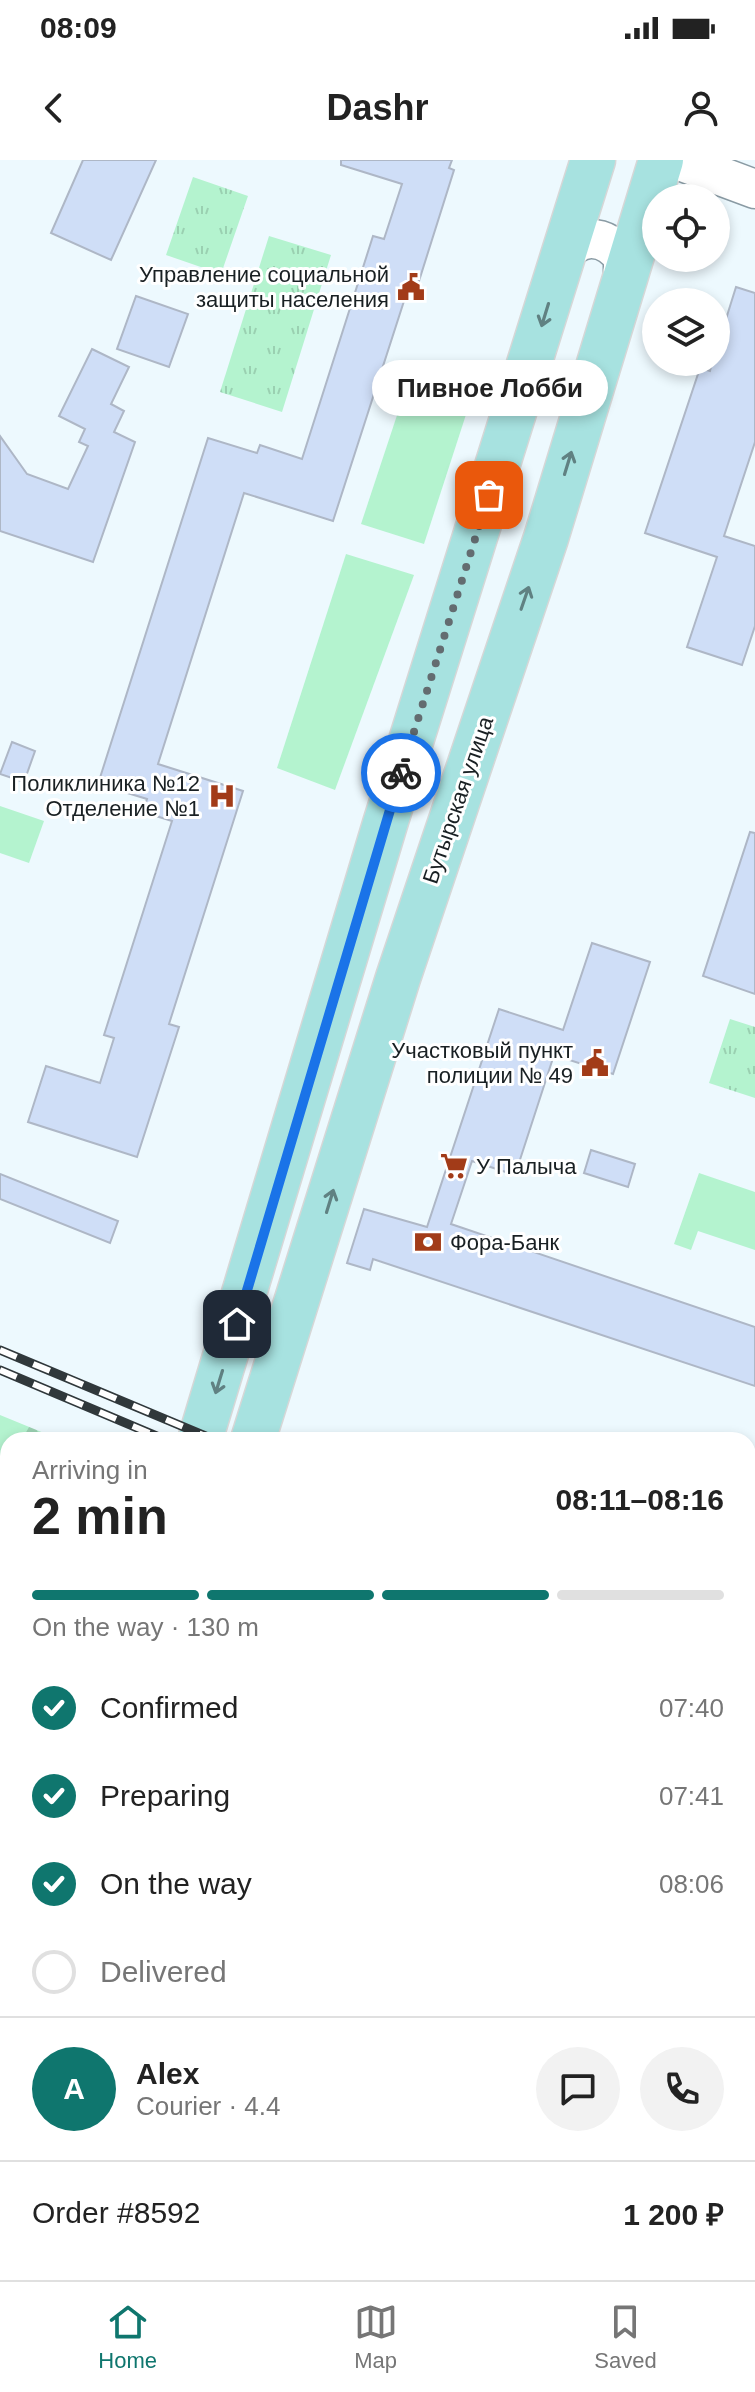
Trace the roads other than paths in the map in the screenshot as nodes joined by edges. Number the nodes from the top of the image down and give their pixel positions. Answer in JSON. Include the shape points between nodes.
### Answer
{"nodes":[{"id":1,"x":593,"y":160,"type":"edge"},
{"id":2,"x":661,"y":160,"type":"edge"},
{"id":3,"x":677,"y":160,"type":"edge"},
{"id":4,"x":755,"y":189,"type":"edge"},
{"id":5,"x":561,"y":260,"type":"junction"},
{"id":6,"x":623,"y":281,"type":"junction"},
{"id":7,"x":202,"y":1432,"type":"edge"},
{"id":8,"x":256,"y":1432,"type":"edge"}],
"edges":[{"from":1,"to":5,"type":"main road"},
{"from":2,"to":6,"type":"main road","name":"Бутырская улица"},
{"from":3,"to":4,"type":"street"},
{"from":5,"to":6,"type":"street","via":[[586,238],[608,242],[623,258]]},
{"from":5,"to":7,"type":"main road","one_way":true},
{"from":8,"to":6,"type":"main road","name":"Бутырская улица","one_way":true,"via":[[398,978],[546,538]]}]}
